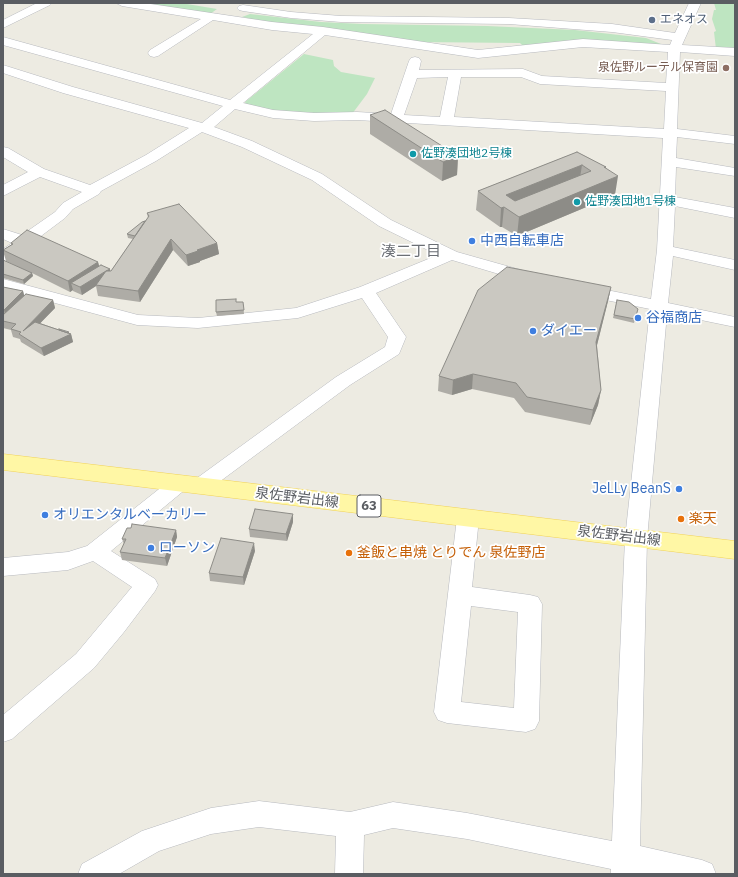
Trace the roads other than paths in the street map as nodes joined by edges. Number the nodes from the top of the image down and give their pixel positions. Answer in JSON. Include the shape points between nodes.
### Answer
{"nodes":[{"id":1,"x":46,"y":3,"type":"edge"},
{"id":2,"x":122,"y":3,"type":"edge"},
{"id":3,"x":695,"y":3,"type":"edge"},
{"id":4,"x":238,"y":6,"type":"edge"},
{"id":5,"x":211,"y":17,"type":"junction"},
{"id":6,"x":223,"y":19,"type":"junction"},
{"id":7,"x":3,"y":24,"type":"edge"},
{"id":8,"x":323,"y":31,"type":"junction"},
{"id":9,"x":3,"y":41,"type":"edge"},
{"id":10,"x":676,"y":43,"type":"junction"},
{"id":11,"x":418,"y":45,"type":"junction"},
{"id":12,"x":735,"y":52,"type":"edge"},
{"id":13,"x":154,"y":53,"type":"dead end"},
{"id":14,"x":486,"y":53,"type":"junction"},
{"id":15,"x":3,"y":69,"type":"edge"},
{"id":16,"x":120,"y":74,"type":"junction"},
{"id":17,"x":412,"y":74,"type":"junction"},
{"id":18,"x":456,"y":74,"type":"junction"},
{"id":19,"x":481,"y":74,"type":"junction"},
{"id":20,"x":672,"y":87,"type":"junction"},
{"id":21,"x":86,"y":95,"type":"junction"},
{"id":22,"x":233,"y":105,"type":"junction"},
{"id":23,"x":396,"y":119,"type":"junction"},
{"id":24,"x":446,"y":122,"type":"junction"},
{"id":25,"x":202,"y":127,"type":"junction"},
{"id":26,"x":671,"y":133,"type":"junction"},
{"id":27,"x":735,"y":140,"type":"edge"},
{"id":28,"x":3,"y":151,"type":"edge"},
{"id":29,"x":669,"y":161,"type":"junction"},
{"id":30,"x":39,"y":172,"type":"junction"},
{"id":31,"x":735,"y":172,"type":"edge"},
{"id":32,"x":92,"y":190,"type":"junction"},
{"id":33,"x":3,"y":191,"type":"edge"},
{"id":34,"x":668,"y":200,"type":"junction"},
{"id":35,"x":735,"y":213,"type":"edge"},
{"id":36,"x":3,"y":234,"type":"edge"},
{"id":37,"x":23,"y":241,"type":"junction"},
{"id":38,"x":665,"y":250,"type":"junction"},
{"id":39,"x":451,"y":255,"type":"junction"},
{"id":40,"x":3,"y":257,"type":"edge"},
{"id":41,"x":735,"y":265,"type":"edge"},
{"id":42,"x":545,"y":282,"type":"edge"},
{"id":43,"x":3,"y":284,"type":"edge"},
{"id":44,"x":568,"y":287,"type":"edge"},
{"id":45,"x":366,"y":291,"type":"junction"},
{"id":46,"x":658,"y":307,"type":"junction"},
{"id":47,"x":735,"y":322,"type":"edge"},
{"id":48,"x":3,"y":462,"type":"edge"},
{"id":49,"x":190,"y":485,"type":"junction"},
{"id":50,"x":468,"y":518,"type":"junction"},
{"id":51,"x":636,"y":538,"type":"junction"},
{"id":52,"x":735,"y":550,"type":"edge"},
{"id":53,"x":95,"y":552,"type":"junction"},
{"id":54,"x":3,"y":567,"type":"edge"},
{"id":55,"x":460,"y":595,"type":"junction"},
{"id":56,"x":3,"y":731,"type":"edge"},
{"id":57,"x":350,"y":825,"type":"junction"},
{"id":58,"x":626,"y":870,"type":"edge"},
{"id":59,"x":92,"y":874,"type":"edge"},
{"id":60,"x":349,"y":874,"type":"edge"},
{"id":61,"x":702,"y":874,"type":"edge"}],
"edges":[{"from":1,"to":7,"type":"street"},
{"from":2,"to":5,"type":"street"},
{"from":3,"to":10,"type":"street"},
{"from":4,"to":6,"type":"street"},
{"from":4,"to":10,"type":"street","via":[[291,15],[342,19],[509,21],[612,28]]},
{"from":5,"to":6,"type":"street"},
{"from":5,"to":13,"type":"street"},
{"from":6,"to":8,"type":"street"},
{"from":8,"to":11,"type":"street"},
{"from":8,"to":22,"type":"street"},
{"from":9,"to":16,"type":"street"},
{"from":10,"to":12,"type":"street"},
{"from":10,"to":14,"type":"street","via":[[583,43]]},
{"from":10,"to":20,"type":"street"},
{"from":11,"to":14,"type":"street"},
{"from":11,"to":17,"type":"street"},
{"from":14,"to":19,"type":"street"},
{"from":15,"to":21,"type":"street"},
{"from":16,"to":21,"type":"street"},
{"from":16,"to":22,"type":"street"},
{"from":17,"to":18,"type":"street"},
{"from":17,"to":23,"type":"street"},
{"from":18,"to":19,"type":"street"},
{"from":18,"to":24,"type":"street"},
{"from":19,"to":20,"type":"street","via":[[523,73],[540,80]]},
{"from":20,"to":26,"type":"street"},
{"from":21,"to":25,"type":"street"},
{"from":22,"to":23,"type":"street","via":[[273,114]]},
{"from":22,"to":25,"type":"street"},
{"from":23,"to":24,"type":"street"},
{"from":24,"to":26,"type":"street"},
{"from":25,"to":32,"type":"street"},
{"from":25,"to":39,"type":"street","via":[[247,144],[317,178],[385,224]]},
{"from":26,"to":27,"type":"street"},
{"from":26,"to":29,"type":"street"},
{"from":28,"to":30,"type":"street"},
{"from":29,"to":31,"type":"street"},
{"from":29,"to":34,"type":"street"},
{"from":30,"to":32,"type":"street"},
{"from":30,"to":33,"type":"street"},
{"from":32,"to":37,"type":"street","via":[[94,191],[68,206],[60,215]]},
{"from":34,"to":35,"type":"street"},
{"from":34,"to":38,"type":"street"},
{"from":36,"to":37,"type":"street"},
{"from":37,"to":40,"type":"street"},
{"from":38,"to":41,"type":"street"},
{"from":38,"to":46,"type":"street"},
{"from":39,"to":42,"type":"street"},
{"from":39,"to":45,"type":"street"},
{"from":43,"to":45,"type":"street","via":[[137,320],[198,323],[298,313]]},
{"from":44,"to":46,"type":"street"},
{"from":45,"to":49,"type":"street","via":[[397,337],[393,350]]},
{"from":46,"to":47,"type":"street"},
{"from":46,"to":51,"type":"street"},
{"from":48,"to":49,"type":"main road","name":"泉佐野岩出線","number":"63"},
{"from":49,"to":50,"type":"main road","name":"泉佐野岩出線","number":"63"},
{"from":49,"to":53,"type":"street"},
{"from":50,"to":51,"type":"main road","name":"泉佐野岩出線","number":"63"},
{"from":50,"to":55,"type":"street"},
{"from":51,"to":52,"type":"main road","name":"泉佐野岩出線","number":"63"},
{"from":51,"to":58,"type":"street"},
{"from":53,"to":54,"type":"street","via":[[68,562]]},
{"from":53,"to":56,"type":"street","via":[[147,585],[85,661]]},
{"from":55,"to":55,"type":"street","via":[[447,712],[526,721],[530,604]]},
{"from":57,"to":58,"type":"street","via":[[393,816],[467,826]]},
{"from":57,"to":59,"type":"street","via":[[259,814],[211,821],[152,840]]},
{"from":57,"to":60,"type":"street"},
{"from":58,"to":61,"type":"street","via":[[654,862]]}]}
